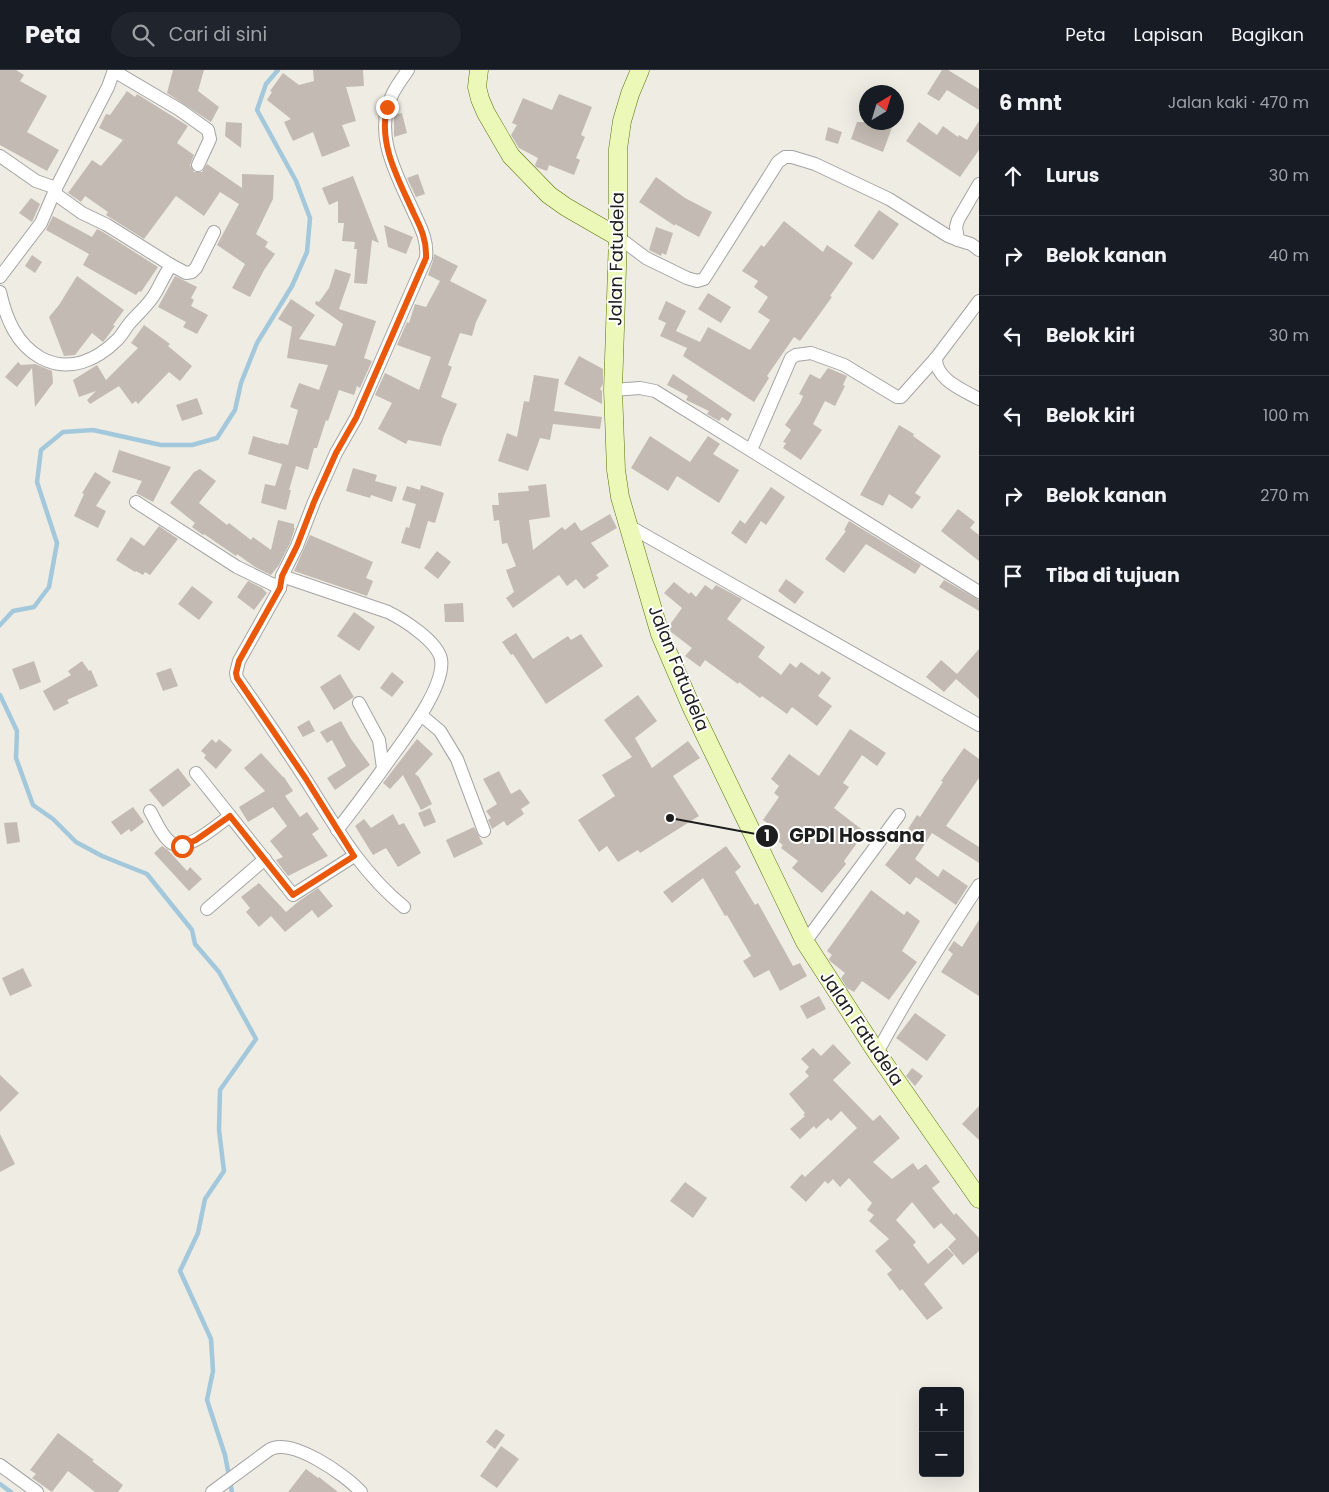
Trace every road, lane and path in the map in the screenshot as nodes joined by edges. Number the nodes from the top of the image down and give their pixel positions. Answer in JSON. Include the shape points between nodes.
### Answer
{"nodes":[{"id":1,"x":114,"y":70,"type":"edge"},
{"id":2,"x":408,"y":70,"type":"edge"},
{"id":3,"x":479,"y":70,"type":"edge"},
{"id":4,"x":640,"y":70,"type":"edge"},
{"id":5,"x":0,"y":156,"type":"edge"},
{"id":6,"x":198,"y":165,"type":"dead end"},
{"id":7,"x":979,"y":184,"type":"edge"},
{"id":8,"x":55,"y":191,"type":"junction"},
{"id":9,"x":214,"y":232,"type":"dead end"},
{"id":10,"x":618,"y":237,"type":"junction"},
{"id":11,"x":958,"y":240,"type":"junction"},
{"id":12,"x":979,"y":250,"type":"edge"},
{"id":13,"x":171,"y":265,"type":"junction"},
{"id":14,"x":0,"y":277,"type":"edge"},
{"id":15,"x":0,"y":292,"type":"edge"},
{"id":16,"x":979,"y":301,"type":"edge"},
{"id":17,"x":936,"y":358,"type":"junction"},
{"id":18,"x":613,"y":390,"type":"junction"},
{"id":19,"x":979,"y":399,"type":"edge"},
{"id":20,"x":751,"y":450,"type":"junction"},
{"id":21,"x":136,"y":502,"type":"dead end"},
{"id":22,"x":629,"y":526,"type":"junction"},
{"id":23,"x":281,"y":582,"type":"junction"},
{"id":24,"x":979,"y":592,"type":"edge"},
{"id":25,"x":359,"y":703,"type":"dead end"},
{"id":26,"x":421,"y":715,"type":"junction"},
{"id":27,"x":979,"y":725,"type":"edge"},
{"id":28,"x":383,"y":768,"type":"junction"},
{"id":29,"x":196,"y":773,"type":"dead end"},
{"id":30,"x":150,"y":811,"type":"dead end"},
{"id":31,"x":899,"y":815,"type":"dead end"},
{"id":32,"x":230,"y":816,"type":"junction"},
{"id":33,"x":337,"y":830,"type":"junction"},
{"id":34,"x":484,"y":831,"type":"dead end"},
{"id":35,"x":354,"y":856,"type":"junction"},
{"id":36,"x":265,"y":859,"type":"junction"},
{"id":37,"x":979,"y":885,"type":"edge"},
{"id":38,"x":404,"y":907,"type":"dead end"},
{"id":39,"x":207,"y":909,"type":"dead end"},
{"id":40,"x":805,"y":942,"type":"junction"},
{"id":41,"x":877,"y":1053,"type":"junction"},
{"id":42,"x":979,"y":1199,"type":"edge"},
{"id":43,"x":0,"y":1465,"type":"edge"},
{"id":44,"x":217,"y":1488,"type":"edge"},
{"id":45,"x":36,"y":1492,"type":"edge"},
{"id":46,"x":361,"y":1492,"type":"edge"}],
"edges":[{"from":1,"to":6,"type":"street","via":[[208,130],[210,139]]},
{"from":1,"to":8,"type":"street"},
{"from":2,"to":23,"type":"street","via":[[387,107],[385,138],[397,175],[425,236],[426,258],[356,418],[314,502]]},
{"from":3,"to":10,"type":"street","via":[[477,87],[480,99],[511,156],[549,195]]},
{"from":4,"to":10,"type":"street","name":"Jalan Fatudela","via":[[622,121],[618,149]]},
{"from":5,"to":8,"type":"street"},
{"from":7,"to":11,"type":"street","via":[[958,220]]},
{"from":8,"to":13,"type":"street","via":[[82,213]]},
{"from":8,"to":14,"type":"street","via":[[41,223]]},
{"from":9,"to":13,"type":"street","via":[[192,272],[186,273]]},
{"from":10,"to":11,"type":"street","via":[[646,258],[687,278],[704,279],[778,162],[792,157],[815,164],[889,199]]},
{"from":10,"to":18,"type":"street","name":"Jalan Fatudela"},
{"from":11,"to":12,"type":"street"},
{"from":13,"to":15,"type":"street","via":[[156,293],[118,339],[96,356],[77,364],[51,362],[31,352],[12,328]]},
{"from":16,"to":17,"type":"street"},
{"from":17,"to":19,"type":"street","via":[[940,374]]},
{"from":17,"to":20,"type":"street","via":[[901,397],[897,397],[844,365],[811,353],[796,355]]},
{"from":18,"to":20,"type":"street","via":[[640,388],[655,392]]},
{"from":18,"to":22,"type":"street","name":"Jalan Fatudela","via":[[616,470]]},
{"from":20,"to":24,"type":"street"},
{"from":21,"to":23,"type":"street","via":[[237,567]]},
{"from":22,"to":27,"type":"street"},
{"from":22,"to":40,"type":"street","name":"Jalan Fatudela","via":[[660,634]]},
{"from":23,"to":26,"type":"street","via":[[388,612],[414,627],[439,654],[441,670]]},
{"from":23,"to":33,"type":"street","via":[[239,661],[237,678]]},
{"from":25,"to":28,"type":"street","via":[[379,740]]},
{"from":26,"to":28,"type":"street"},
{"from":26,"to":34,"type":"street","via":[[440,731],[457,759]]},
{"from":28,"to":33,"type":"street","via":[[364,798]]},
{"from":29,"to":32,"type":"street"},
{"from":30,"to":32,"type":"street","via":[[170,843],[177,846],[190,844]]},
{"from":31,"to":40,"type":"street"},
{"from":32,"to":36,"type":"street"},
{"from":33,"to":35,"type":"street"},
{"from":35,"to":36,"type":"street","via":[[293,895]]},
{"from":35,"to":38,"type":"street","via":[[387,894]]},
{"from":36,"to":39,"type":"street"},
{"from":37,"to":41,"type":"street"},
{"from":40,"to":41,"type":"street","name":"Jalan Fatudela"},
{"from":41,"to":42,"type":"street","name":"Jalan Fatudela"},
{"from":43,"to":45,"type":"street"},
{"from":44,"to":46,"type":"street","via":[[274,1447],[292,1448],[310,1455]]}]}
